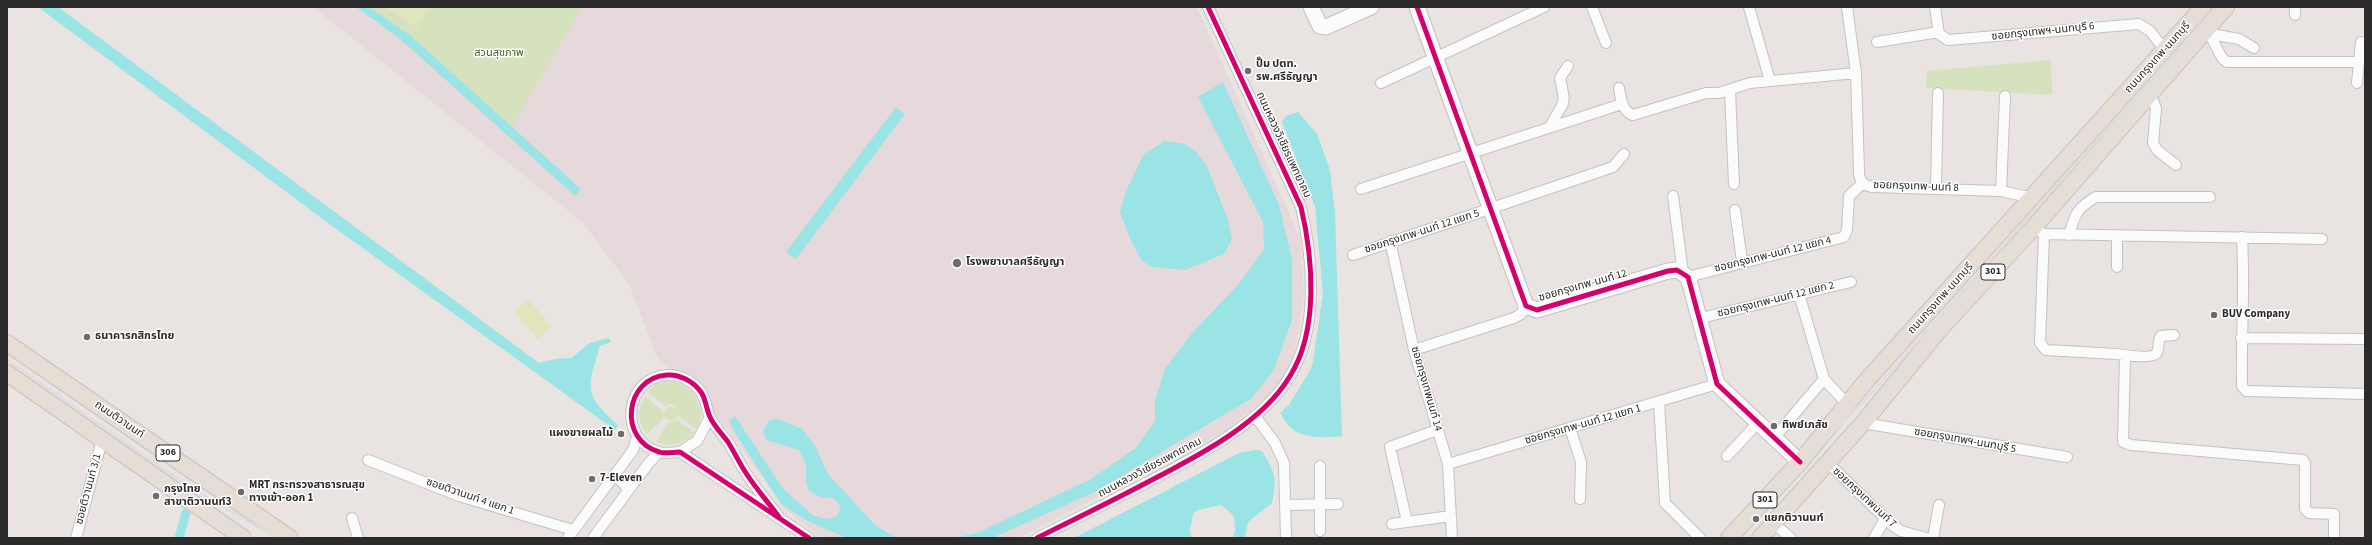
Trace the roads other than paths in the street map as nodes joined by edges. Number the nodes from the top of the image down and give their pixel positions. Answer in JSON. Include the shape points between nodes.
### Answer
{"nodes":[{"id":1,"x":1208,"y":7,"type":"edge"},
{"id":2,"x":1311,"y":7,"type":"edge"},
{"id":3,"x":1371,"y":7,"type":"edge"},
{"id":4,"x":1417,"y":7,"type":"edge"},
{"id":5,"x":1544,"y":7,"type":"edge"},
{"id":6,"x":1592,"y":7,"type":"edge"},
{"id":7,"x":1748,"y":7,"type":"edge"},
{"id":8,"x":1847,"y":7,"type":"edge"},
{"id":9,"x":1935,"y":7,"type":"edge"},
{"id":10,"x":2203,"y":7,"type":"edge"},
{"id":11,"x":2226,"y":7,"type":"edge"},
{"id":12,"x":2209,"y":31,"type":"junction"},
{"id":13,"x":1939,"y":32,"type":"junction"},
{"id":14,"x":1877,"y":42,"type":"dead end"},
{"id":15,"x":2361,"y":42,"type":"dead end"},
{"id":16,"x":1606,"y":43,"type":"dead end"},
{"id":17,"x":2254,"y":48,"type":"dead end"},
{"id":18,"x":2165,"y":50,"type":"junction"},
{"id":19,"x":1436,"y":58,"type":"junction"},
{"id":20,"x":2359,"y":62,"type":"junction"},
{"id":21,"x":1568,"y":66,"type":"dead end"},
{"id":22,"x":1856,"y":73,"type":"junction"},
{"id":23,"x":1770,"y":81,"type":"junction"},
{"id":24,"x":1381,"y":83,"type":"dead end"},
{"id":25,"x":2357,"y":83,"type":"dead end"},
{"id":26,"x":1619,"y":88,"type":"dead end"},
{"id":27,"x":1730,"y":90,"type":"junction"},
{"id":28,"x":1938,"y":93,"type":"dead end"},
{"id":29,"x":2150,"y":93,"type":"junction"},
{"id":30,"x":2005,"y":96,"type":"dead end"},
{"id":31,"x":1622,"y":104,"type":"junction"},
{"id":32,"x":1551,"y":125,"type":"junction"},
{"id":33,"x":1470,"y":153,"type":"junction"},
{"id":34,"x":1624,"y":154,"type":"dead end"},
{"id":35,"x":2176,"y":165,"type":"dead end"},
{"id":36,"x":1863,"y":183,"type":"junction"},
{"id":37,"x":1734,"y":184,"type":"dead end"},
{"id":38,"x":1936,"y":188,"type":"junction"},
{"id":39,"x":1361,"y":189,"type":"dead end"},
{"id":40,"x":2001,"y":191,"type":"junction"},
{"id":41,"x":1673,"y":196,"type":"dead end"},
{"id":42,"x":2210,"y":197,"type":"dead end"},
{"id":43,"x":2033,"y":198,"type":"junction"},
{"id":44,"x":1491,"y":210,"type":"junction"},
{"id":45,"x":1735,"y":210,"type":"dead end"},
{"id":46,"x":2039,"y":231,"type":"junction"},
{"id":47,"x":2069,"y":235,"type":"junction"},
{"id":48,"x":2117,"y":236,"type":"junction"},
{"id":49,"x":2242,"y":237,"type":"junction"},
{"id":50,"x":2322,"y":240,"type":"dead end"},
{"id":51,"x":1390,"y":241,"type":"junction"},
{"id":52,"x":1353,"y":255,"type":"dead end"},
{"id":53,"x":1742,"y":262,"type":"junction"},
{"id":54,"x":2117,"y":268,"type":"dead end"},
{"id":55,"x":1686,"y":275,"type":"junction"},
{"id":56,"x":1851,"y":282,"type":"dead end"},
{"id":57,"x":1799,"y":294,"type":"junction"},
{"id":58,"x":1526,"y":306,"type":"junction"},
{"id":59,"x":1701,"y":318,"type":"junction"},
{"id":60,"x":2174,"y":335,"type":"dead end"},
{"id":61,"x":2241,"y":338,"type":"junction"},
{"id":62,"x":2365,"y":339,"type":"edge"},
{"id":63,"x":7,"y":343,"type":"edge"},
{"id":64,"x":1898,"y":346,"type":"junction"},
{"id":65,"x":1414,"y":350,"type":"junction"},
{"id":66,"x":2126,"y":356,"type":"junction"},
{"id":67,"x":1916,"y":359,"type":"junction"},
{"id":68,"x":45,"y":369,"type":"junction"},
{"id":69,"x":7,"y":373,"type":"edge"},
{"id":70,"x":1872,"y":375,"type":"junction"},
{"id":71,"x":1824,"y":379,"type":"junction"},
{"id":72,"x":1717,"y":384,"type":"junction"},
{"id":73,"x":31,"y":390,"type":"junction"},
{"id":74,"x":1890,"y":390,"type":"junction"},
{"id":75,"x":2365,"y":394,"type":"edge"},
{"id":76,"x":1659,"y":402,"type":"junction"},
{"id":77,"x":1847,"y":404,"type":"junction"},
{"id":78,"x":1255,"y":416,"type":"junction"},
{"id":79,"x":710,"y":417,"type":"junction"},
{"id":80,"x":1758,"y":423,"type":"junction"},
{"id":81,"x":1863,"y":423,"type":"junction"},
{"id":82,"x":1570,"y":428,"type":"junction"},
{"id":83,"x":1437,"y":430,"type":"junction"},
{"id":84,"x":637,"y":437,"type":"junction"},
{"id":85,"x":1774,"y":438,"type":"junction"},
{"id":86,"x":102,"y":440,"type":"junction"},
{"id":87,"x":660,"y":452,"type":"junction"},
{"id":88,"x":680,"y":452,"type":"junction"},
{"id":89,"x":1727,"y":456,"type":"dead end"},
{"id":90,"x":2067,"y":457,"type":"dead end"},
{"id":91,"x":368,"y":460,"type":"dead end"},
{"id":92,"x":1800,"y":462,"type":"junction"},
{"id":93,"x":1827,"y":462,"type":"junction"},
{"id":94,"x":1448,"y":464,"type":"junction"},
{"id":95,"x":1320,"y":466,"type":"dead end"},
{"id":96,"x":614,"y":475,"type":"junction"},
{"id":97,"x":629,"y":489,"type":"junction"},
{"id":98,"x":1580,"y":499,"type":"dead end"},
{"id":99,"x":1320,"y":504,"type":"junction"},
{"id":100,"x":1338,"y":504,"type":"dead end"},
{"id":101,"x":1286,"y":505,"type":"junction"},
{"id":102,"x":1939,"y":505,"type":"dead end"},
{"id":103,"x":1451,"y":516,"type":"junction"},
{"id":104,"x":779,"y":517,"type":"junction"},
{"id":105,"x":352,"y":518,"type":"dead end"},
{"id":106,"x":1885,"y":519,"type":"junction"},
{"id":107,"x":1407,"y":522,"type":"junction"},
{"id":108,"x":1773,"y":523,"type":"junction"},
{"id":109,"x":1392,"y":524,"type":"dead end"},
{"id":110,"x":1320,"y":531,"type":"dead end"},
{"id":111,"x":570,"y":534,"type":"edge"},
{"id":112,"x":1901,"y":534,"type":"edge"},
{"id":113,"x":76,"y":538,"type":"edge"},
{"id":114,"x":243,"y":538,"type":"edge"},
{"id":115,"x":290,"y":538,"type":"edge"},
{"id":116,"x":358,"y":538,"type":"edge"},
{"id":117,"x":593,"y":538,"type":"edge"},
{"id":118,"x":809,"y":538,"type":"edge"},
{"id":119,"x":1037,"y":538,"type":"edge"},
{"id":120,"x":1286,"y":538,"type":"edge"},
{"id":121,"x":1452,"y":538,"type":"edge"},
{"id":122,"x":1700,"y":538,"type":"edge"},
{"id":123,"x":1729,"y":538,"type":"edge"},
{"id":124,"x":1760,"y":538,"type":"edge"},
{"id":125,"x":1791,"y":538,"type":"edge"},
{"id":126,"x":1874,"y":538,"type":"edge"},
{"id":127,"x":1926,"y":538,"type":"edge"},
{"id":128,"x":1933,"y":538,"type":"edge"},
{"id":129,"x":2334,"y":538,"type":"edge"}],
"edges":[{"from":1,"to":78,"type":"street","name":"ถนนหลวงวิเชียรแพทยาคม","via":[[1288,176],[1301,207],[1309,241],[1310,298],[1301,351],[1291,375],[1276,398]]},
{"from":2,"to":3,"type":"street","via":[[1320,26],[1326,27]]},
{"from":4,"to":19,"type":"street","name":"ซอยกรุงเทพ-นนท์ 12"},
{"from":5,"to":19,"type":"street"},
{"from":6,"to":16,"type":"street"},
{"from":7,"to":23,"type":"street"},
{"from":8,"to":22,"type":"street","name":"ซอยกรุงเทพ-นนท์ 8"},
{"from":9,"to":13,"type":"street"},
{"from":10,"to":18,"type":"main road","name":"ถนนกรุงเทพ-นนทบุรี","number":"301"},
{"from":11,"to":12,"type":"main road","name":"ถนนกรุงเทพ-นนทบุรี","number":"301"},
{"from":12,"to":17,"type":"street","via":[[2239,38]]},
{"from":12,"to":20,"type":"street","via":[[2222,58],[2227,62]]},
{"from":12,"to":29,"type":"main road","name":"ถนนกรุงเทพ-นนทบุรี","number":"301"},
{"from":13,"to":14,"type":"street"},
{"from":13,"to":18,"type":"street","name":"ซอยกรุงเทพฯ-นนทบุรี 6","via":[[1943,38],[1954,41],[2139,24],[2150,31]]},
{"from":15,"to":20,"type":"street"},
{"from":18,"to":43,"type":"main road","name":"ถนนกรุงเทพ-นนทบุรี","number":"301"},
{"from":19,"to":24,"type":"street"},
{"from":19,"to":33,"type":"street","name":"ซอยกรุงเทพ-นนท์ 12"},
{"from":20,"to":25,"type":"street"},
{"from":21,"to":32,"type":"street","via":[[1560,78],[1565,93],[1564,102]]},
{"from":22,"to":23,"type":"street"},
{"from":22,"to":36,"type":"street","name":"ซอยกรุงเทพ-นนท์ 8","via":[[1859,175]]},
{"from":23,"to":27,"type":"street","via":[[1750,83]]},
{"from":26,"to":31,"type":"street"},
{"from":27,"to":31,"type":"street","via":[[1706,93],[1633,115],[1627,113]]},
{"from":27,"to":37,"type":"street"},
{"from":28,"to":38,"type":"street"},
{"from":29,"to":35,"type":"street","via":[[2156,108],[2153,143],[2157,150]]},
{"from":29,"to":46,"type":"main road","name":"ถนนกรุงเทพ-นนทบุรี","number":"301"},
{"from":30,"to":40,"type":"street"},
{"from":31,"to":32,"type":"street"},
{"from":32,"to":33,"type":"street"},
{"from":33,"to":39,"type":"street"},
{"from":33,"to":44,"type":"street","name":"ซอยกรุงเทพ-นนท์ 12"},
{"from":34,"to":44,"type":"street","name":"ซอยกรุงเทพ-นนท์ 12 แยก 5","via":[[1613,167]]},
{"from":36,"to":38,"type":"street","name":"ซอยกรุงเทพ-นนท์ 8","via":[[1872,187]]},
{"from":36,"to":53,"type":"street","name":"ซอยกรุงเทพ-นนท์ 12 แยก 4","via":[[1849,196],[1847,230],[1844,237]]},
{"from":38,"to":40,"type":"street","name":"ซอยกรุงเทพ-นนท์ 8"},
{"from":40,"to":43,"type":"street","name":"ซอยกรุงเทพ-นนท์ 8"},
{"from":41,"to":55,"type":"street"},
{"from":42,"to":47,"type":"street","via":[[2096,197],[2081,205],[2074,216]]},
{"from":43,"to":64,"type":"main road","name":"ถนนกรุงเทพ-นนทบุรี","number":"301"},
{"from":44,"to":51,"type":"street","name":"ซอยกรุงเทพ-นนท์ 12 แยก 5"},
{"from":44,"to":58,"type":"street","name":"ซอยกรุงเทพ-นนท์ 12"},
{"from":45,"to":53,"type":"street"},
{"from":46,"to":47,"type":"street"},
{"from":46,"to":66,"type":"street","via":[[2041,347],[2046,350]]},
{"from":46,"to":67,"type":"main road","name":"ถนนกรุงเทพ-นนทบุรี","number":"301"},
{"from":47,"to":48,"type":"street"},
{"from":48,"to":49,"type":"street"},
{"from":48,"to":54,"type":"street"},
{"from":49,"to":50,"type":"street"},
{"from":49,"to":61,"type":"street"},
{"from":51,"to":52,"type":"street","name":"ซอยกรุงเทพ-นนท์ 12 แยก 5"},
{"from":51,"to":65,"type":"street","name":"ซอยกรุงเทพนนท์ 14"},
{"from":53,"to":55,"type":"street","name":"ซอยกรุงเทพ-นนท์ 12 แยก 4"},
{"from":55,"to":58,"type":"street","name":"ซอยกรุงเทพ-นนท์ 12","via":[[1677,270],[1668,271],[1536,310]]},
{"from":55,"to":59,"type":"street"},
{"from":56,"to":57,"type":"street","name":"ซอยกรุงเทพ-นนท์ 12 แยก 2"},
{"from":57,"to":59,"type":"street","name":"ซอยกรุงเทพ-นนท์ 12 แยก 2"},
{"from":57,"to":71,"type":"street"},
{"from":58,"to":65,"type":"street","via":[[1521,314],[1514,318]]},
{"from":59,"to":72,"type":"street"},
{"from":60,"to":66,"type":"street","via":[[2161,336],[2157,351],[2153,355]]},
{"from":61,"to":62,"type":"street"},
{"from":61,"to":75,"type":"street","via":[[2242,386],[2246,391]]},
{"from":63,"to":68,"type":"main road","name":"ถนนติวานนท์","number":"306"},
{"from":64,"to":67,"type":"main road","via":[[1904,355]]},
{"from":64,"to":70,"type":"main road","name":"ถนนกรุงเทพ-นนทบุรี","number":"301"},
{"from":65,"to":83,"type":"street","name":"ซอยกรุงเทพนนท์ 14"},
{"from":66,"to":129,"type":"street","via":[[2123,442],[2131,445],[2303,460],[2305,509],[2309,513],[2334,514]]},
{"from":67,"to":74,"type":"main road","name":"ถนนกรุงเทพ-นนทบุรี","number":"301"},
{"from":68,"to":73,"type":"main road"},
{"from":68,"to":115,"type":"main road","name":"ถนนติวานนท์","number":"306"},
{"from":69,"to":73,"type":"main road","number":"306"},
{"from":70,"to":74,"type":"main road","via":[[1885,380]]},
{"from":70,"to":77,"type":"main road","name":"ถนนกรุงเทพ-นนทบุรี","number":"301"},
{"from":71,"to":77,"type":"street"},
{"from":71,"to":85,"type":"street"},
{"from":72,"to":76,"type":"street","name":"ซอยกรุงเทพ-นนท์ 12 แยก 1"},
{"from":72,"to":80,"type":"street"},
{"from":73,"to":86,"type":"main road","number":"306"},
{"from":74,"to":81,"type":"main road","name":"ถนนกรุงเทพ-นนทบุรี","number":"301"},
{"from":76,"to":82,"type":"street","name":"ซอยกรุงเทพ-นนท์ 12 แยก 1"},
{"from":76,"to":122,"type":"street","via":[[1665,504]]},
{"from":77,"to":92,"type":"main road","name":"ถนนกรุงเทพ-นนทบุรี","number":"301"},
{"from":78,"to":101,"type":"street","via":[[1275,443],[1284,463]]},
{"from":78,"to":119,"type":"street","name":"ถนนหลวงวิเชียรแพทยาคม","via":[[1201,454]]},
{"from":79,"to":84,"type":"street","via":[[701,392],[691,382],[667,375],[654,378],[642,386],[634,398],[630,411],[631,425]]},
{"from":79,"to":88,"type":"street","via":[[697,442]]},
{"from":79,"to":104,"type":"street","via":[[747,475]]},
{"from":80,"to":85,"type":"street"},
{"from":80,"to":89,"type":"street"},
{"from":81,"to":90,"type":"street","name":"ซอยกรุงเทพฯ-นนทบุรี 5"},
{"from":81,"to":93,"type":"main road","name":"ถนนกรุงเทพ-นนทบุรี","number":"301"},
{"from":82,"to":94,"type":"street","name":"ซอยกรุงเทพ-นนท์ 12 แยก 1"},
{"from":82,"to":98,"type":"street","via":[[1581,462]]},
{"from":83,"to":94,"type":"street","name":"ซอยกรุงเทพนนท์ 14"},
{"from":83,"to":107,"type":"street","via":[[1390,447]]},
{"from":84,"to":87,"type":"street","via":[[647,446]]},
{"from":84,"to":96,"type":"street","via":[[633,450]]},
{"from":85,"to":92,"type":"street"},
{"from":86,"to":113,"type":"street","name":"ซอยติวานนท์ 3/1"},
{"from":86,"to":114,"type":"main road","number":"306"},
{"from":87,"to":88,"type":"street"},
{"from":87,"to":97,"type":"street"},
{"from":88,"to":104,"type":"street"},
{"from":91,"to":111,"type":"street","name":"ซอยติวานนท์ 4 แยก 1","via":[[459,496]]},
{"from":92,"to":123,"type":"main road","name":"ถนนกรุงเทพ-นนทบุรี","number":"301"},
{"from":93,"to":106,"type":"street","name":"ซอยกรุงเทพนนท์ 7"},
{"from":93,"to":108,"type":"main road","name":"ถนนกรุงเทพ-นนทบุรี","number":"301"},
{"from":94,"to":103,"type":"street","name":"ซอยกรุงเทพนนท์ 14"},
{"from":95,"to":99,"type":"street"},
{"from":96,"to":97,"type":"street"},
{"from":96,"to":111,"type":"street"},
{"from":97,"to":117,"type":"street"},
{"from":99,"to":100,"type":"street"},
{"from":99,"to":101,"type":"street"},
{"from":99,"to":110,"type":"street"},
{"from":101,"to":120,"type":"street"},
{"from":102,"to":128,"type":"street"},
{"from":103,"to":107,"type":"street"},
{"from":103,"to":121,"type":"street","name":"ซอยกรุงเทพนนท์ 14"},
{"from":104,"to":118,"type":"street"},
{"from":105,"to":116,"type":"street"},
{"from":106,"to":112,"type":"street","name":"ซอยกรุงเทพนนท์ 7"},
{"from":106,"to":126,"type":"street"},
{"from":107,"to":109,"type":"street"},
{"from":108,"to":124,"type":"main road","name":"ถนนกรุงเทพ-นนทบุรี","number":"301"},
{"from":108,"to":125,"type":"street"},
{"from":112,"to":127,"type":"street","name":"ซอยกรุงเทพนนท์ 7"}]}
